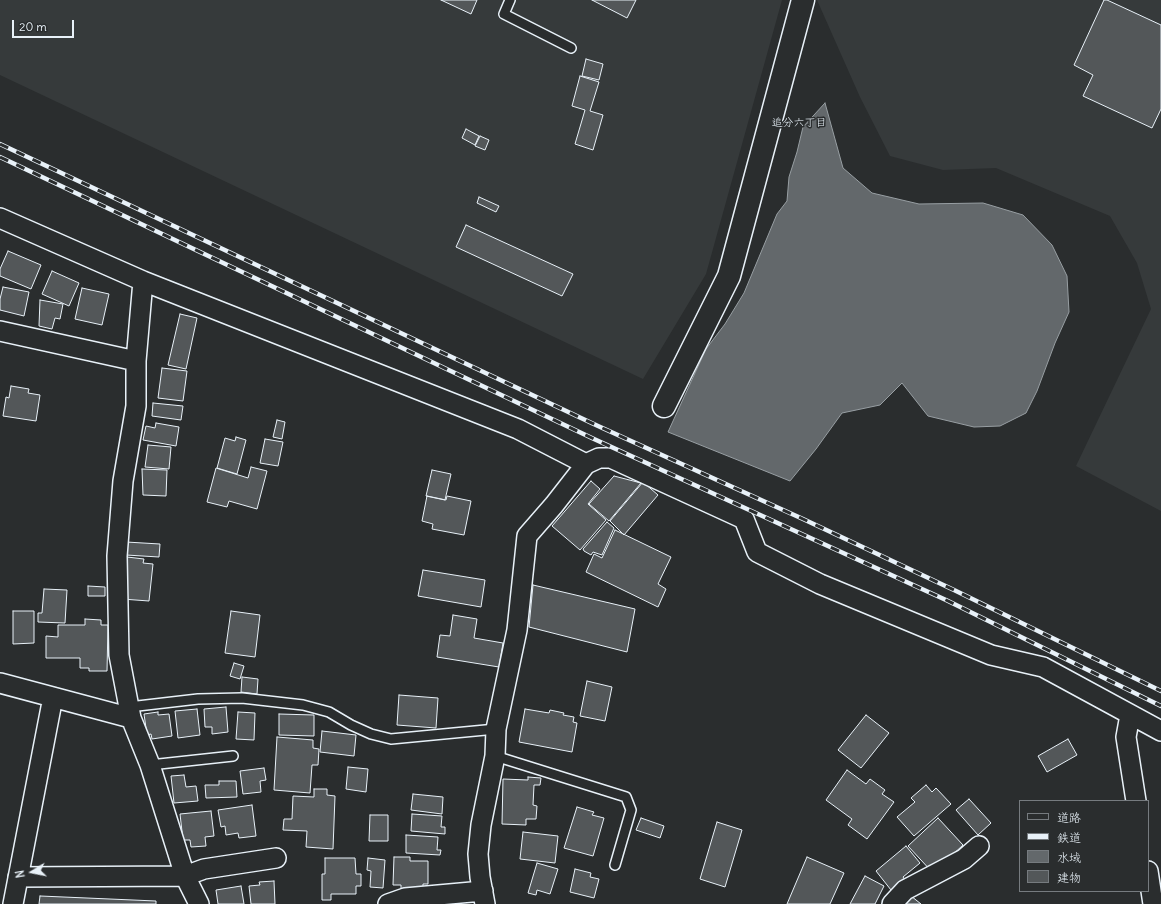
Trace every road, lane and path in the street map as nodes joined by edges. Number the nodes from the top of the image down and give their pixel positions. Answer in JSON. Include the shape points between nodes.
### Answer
{"nodes":[{"id":1,"x":510,"y":0,"type":"edge"},
{"id":2,"x":803,"y":0,"type":"edge"},
{"id":3,"x":571,"y":48,"type":"dead end"},
{"id":4,"x":0,"y":218,"type":"edge"},
{"id":5,"x":143,"y":281,"type":"junction"},
{"id":6,"x":0,"y":331,"type":"edge"},
{"id":7,"x":136,"y":361,"type":"junction"},
{"id":8,"x":664,"y":406,"type":"dead end"},
{"id":9,"x":586,"y":464,"type":"junction"},
{"id":10,"x":0,"y":683,"type":"edge"},
{"id":11,"x":52,"y":697,"type":"junction"},
{"id":12,"x":130,"y":712,"type":"junction"},
{"id":13,"x":1130,"y":715,"type":"junction"},
{"id":14,"x":496,"y":729,"type":"junction"},
{"id":15,"x":1161,"y":731,"type":"edge"},
{"id":16,"x":233,"y":756,"type":"dead end"},
{"id":17,"x":495,"y":756,"type":"junction"},
{"id":18,"x":150,"y":765,"type":"junction"},
{"id":19,"x":1136,"y":800,"type":"edge"},
{"id":20,"x":979,"y":846,"type":"dead end"},
{"id":21,"x":276,"y":858,"type":"dead end"},
{"id":22,"x":615,"y":865,"type":"dead end"},
{"id":23,"x":184,"y":876,"type":"junction"},
{"id":24,"x":1149,"y":876,"type":"edge"},
{"id":25,"x":18,"y":877,"type":"junction"},
{"id":26,"x":484,"y":897,"type":"edge"},
{"id":27,"x":13,"y":904,"type":"edge"},
{"id":28,"x":199,"y":904,"type":"edge"},
{"id":29,"x":388,"y":904,"type":"edge"},
{"id":30,"x":892,"y":904,"type":"edge"},
{"id":31,"x":1154,"y":904,"type":"edge"}],
"edges":[{"from":1,"to":3,"type":"lane","via":[[504,14]]},
{"from":2,"to":8,"type":"street","via":[[728,276]]},
{"from":4,"to":5,"type":"street"},
{"from":5,"to":7,"type":"street"},
{"from":5,"to":9,"type":"street","via":[[518,430]]},
{"from":6,"to":7,"type":"street"},
{"from":7,"to":12,"type":"street","via":[[136,406],[123,481],[117,556],[119,655]]},
{"from":9,"to":13,"type":"street","via":[[599,458],[611,458],[670,485],[744,520],[757,552],[813,580],[992,655],[1043,667]]},
{"from":9,"to":14,"type":"street","via":[[528,536],[517,630]]},
{"from":10,"to":11,"type":"street"},
{"from":11,"to":12,"type":"street"},
{"from":11,"to":25,"type":"street"},
{"from":12,"to":14,"type":"lane","via":[[198,699],[242,698],[329,712],[371,734],[391,739]]},
{"from":12,"to":18,"type":"street"},
{"from":13,"to":15,"type":"street"},
{"from":13,"to":19,"type":"street","via":[[1126,737]]},
{"from":14,"to":17,"type":"street"},
{"from":16,"to":18,"type":"lane"},
{"from":17,"to":22,"type":"lane","via":[[626,797],[631,810]]},
{"from":17,"to":26,"type":"street","via":[[478,854]]},
{"from":18,"to":23,"type":"street"},
{"from":20,"to":30,"type":"street","via":[[964,859],[905,890]]},
{"from":21,"to":23,"type":"street","via":[[204,869]]},
{"from":23,"to":25,"type":"street"},
{"from":23,"to":28,"type":"street"},
{"from":24,"to":31,"type":"street"},
{"from":25,"to":27,"type":"street"},
{"from":26,"to":29,"type":"street","via":[[405,898]]}]}
